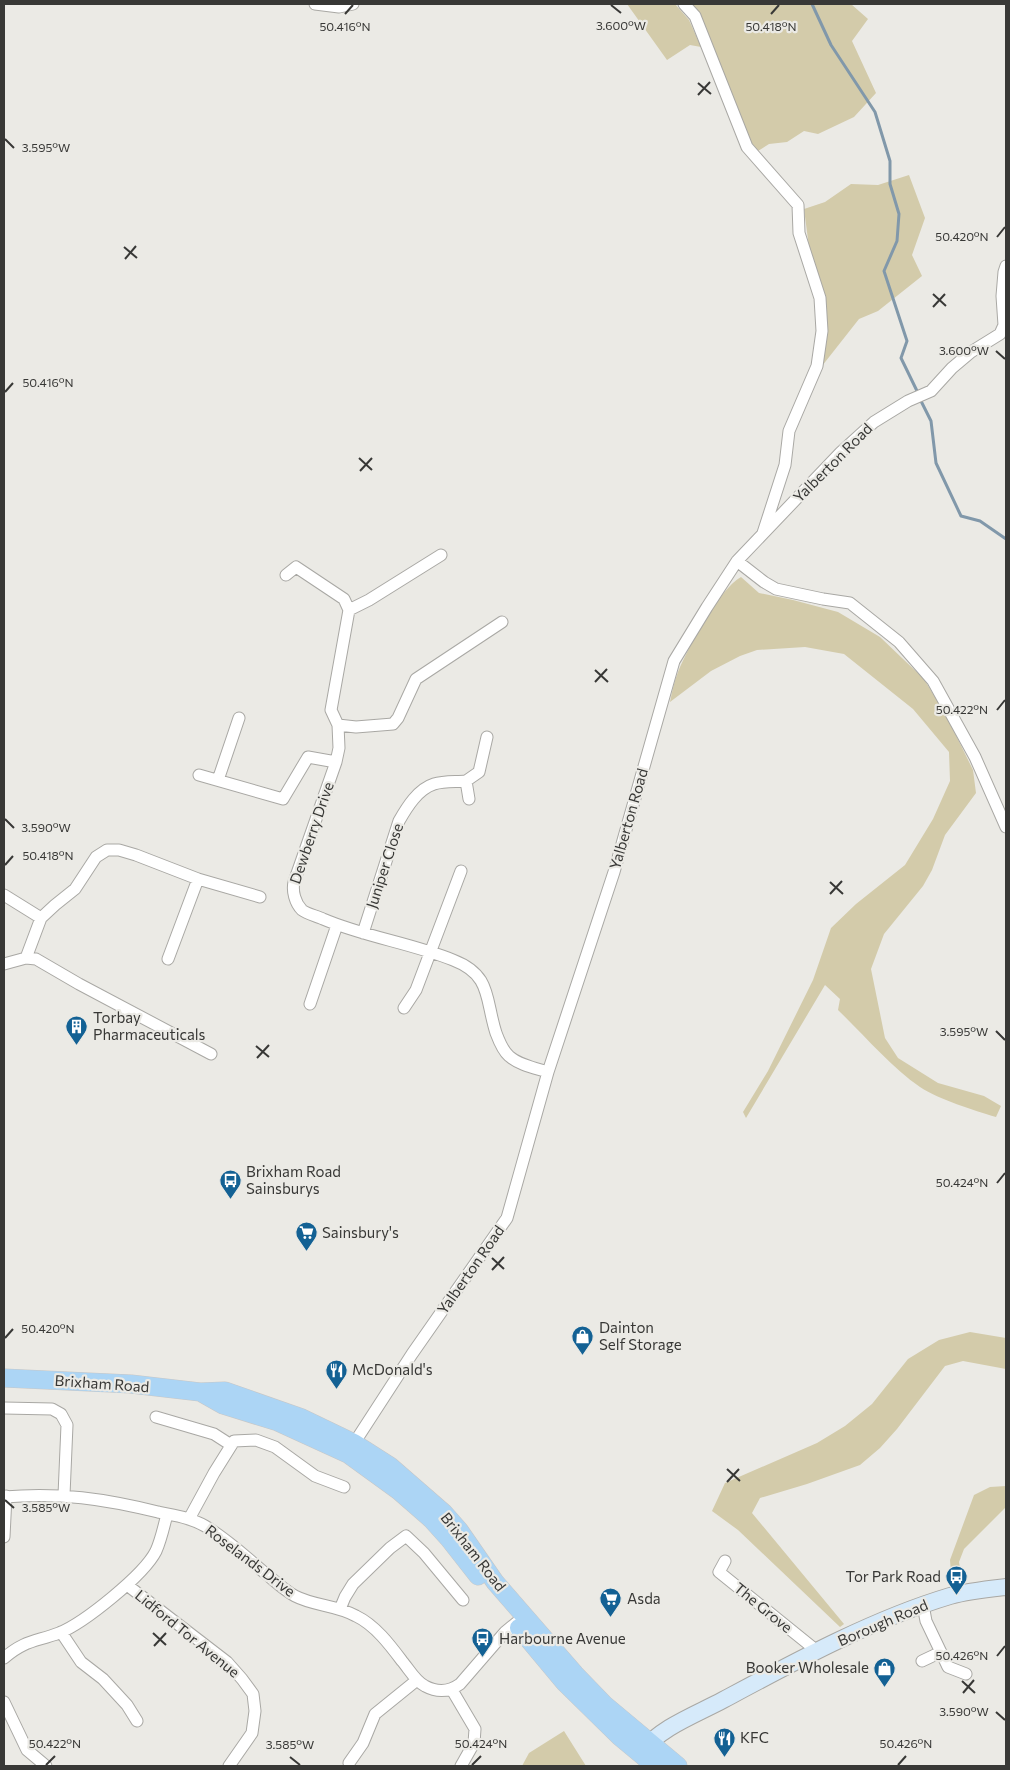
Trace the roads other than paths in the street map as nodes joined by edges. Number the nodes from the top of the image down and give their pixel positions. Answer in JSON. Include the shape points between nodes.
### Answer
{"nodes":[{"id":1,"x":315,"y":4,"type":"edge"},
{"id":2,"x":353,"y":4,"type":"edge"},
{"id":3,"x":684,"y":4,"type":"edge"},
{"id":4,"x":1006,"y":266,"type":"edge"},
{"id":5,"x":762,"y":536,"type":"junction"},
{"id":6,"x":441,"y":555,"type":"dead end"},
{"id":7,"x":737,"y":561,"type":"junction"},
{"id":8,"x":286,"y":575,"type":"dead end"},
{"id":9,"x":349,"y":610,"type":"junction"},
{"id":10,"x":502,"y":622,"type":"dead end"},
{"id":11,"x":239,"y":718,"type":"dead end"},
{"id":12,"x":338,"y":725,"type":"junction"},
{"id":13,"x":487,"y":737,"type":"dead end"},
{"id":14,"x":336,"y":762,"type":"junction"},
{"id":15,"x":200,"y":775,"type":"dead end"},
{"id":16,"x":218,"y":780,"type":"junction"},
{"id":17,"x":466,"y":781,"type":"junction"},
{"id":18,"x":470,"y":799,"type":"dead end"},
{"id":19,"x":1006,"y":827,"type":"edge"},
{"id":20,"x":460,"y":871,"type":"dead end"},
{"id":21,"x":198,"y":878,"type":"junction"},
{"id":22,"x":4,"y":895,"type":"edge"},
{"id":23,"x":260,"y":897,"type":"dead end"},
{"id":24,"x":41,"y":918,"type":"junction"},
{"id":25,"x":337,"y":925,"type":"junction"},
{"id":26,"x":364,"y":933,"type":"junction"},
{"id":27,"x":430,"y":952,"type":"junction"},
{"id":28,"x":26,"y":958,"type":"junction"},
{"id":29,"x":168,"y":959,"type":"dead end"},
{"id":30,"x":4,"y":964,"type":"edge"},
{"id":31,"x":310,"y":1004,"type":"dead end"},
{"id":32,"x":404,"y":1008,"type":"dead end"},
{"id":33,"x":211,"y":1054,"type":"dead end"},
{"id":34,"x":548,"y":1072,"type":"junction"},
{"id":35,"x":4,"y":1378,"type":"edge"},
{"id":36,"x":4,"y":1408,"type":"edge"},
{"id":37,"x":156,"y":1417,"type":"dead end"},
{"id":38,"x":231,"y":1445,"type":"junction"},
{"id":39,"x":351,"y":1449,"type":"junction"},
{"id":40,"x":344,"y":1487,"type":"dead end"},
{"id":41,"x":5,"y":1496,"type":"edge"},
{"id":42,"x":64,"y":1496,"type":"junction"},
{"id":43,"x":167,"y":1514,"type":"junction"},
{"id":44,"x":189,"y":1519,"type":"junction"},
{"id":45,"x":4,"y":1537,"type":"edge"},
{"id":46,"x":725,"y":1561,"type":"dead end"},
{"id":47,"x":126,"y":1585,"type":"junction"},
{"id":48,"x":1006,"y":1587,"type":"edge"},
{"id":49,"x":463,"y":1600,"type":"dead end"},
{"id":50,"x":923,"y":1605,"type":"junction"},
{"id":51,"x":340,"y":1609,"type":"junction"},
{"id":52,"x":520,"y":1620,"type":"junction"},
{"id":53,"x":61,"y":1632,"type":"junction"},
{"id":54,"x":817,"y":1651,"type":"junction"},
{"id":55,"x":941,"y":1652,"type":"junction"},
{"id":56,"x":4,"y":1658,"type":"edge"},
{"id":57,"x":922,"y":1661,"type":"dead end"},
{"id":58,"x":966,"y":1674,"type":"dead end"},
{"id":59,"x":417,"y":1680,"type":"junction"},
{"id":60,"x":452,"y":1690,"type":"junction"},
{"id":61,"x":4,"y":1702,"type":"edge"},
{"id":62,"x":137,"y":1721,"type":"dead end"},
{"id":63,"x":644,"y":1748,"type":"junction"},
{"id":64,"x":349,"y":1763,"type":"dead end"},
{"id":65,"x":46,"y":1766,"type":"edge"},
{"id":66,"x":229,"y":1766,"type":"edge"},
{"id":67,"x":461,"y":1766,"type":"edge"},
{"id":68,"x":655,"y":1766,"type":"edge"},
{"id":69,"x":678,"y":1766,"type":"edge"}],
"edges":[{"from":1,"to":2,"type":"street","via":[[339,7]]},
{"from":3,"to":5,"type":"street","via":[[695,16],[747,147],[798,205],[799,233],[820,298],[822,331],[818,366],[789,431],[785,465]]},
{"from":4,"to":5,"type":"street","name":"Yalberton Road","via":[[1002,296],[1004,325],[1000,334],[971,352],[931,391],[874,422],[841,452]]},
{"from":5,"to":7,"type":"street","name":"Yalberton Road"},
{"from":6,"to":9,"type":"street"},
{"from":7,"to":19,"type":"street","via":[[776,589],[850,603],[899,642],[933,681],[975,757]]},
{"from":7,"to":34,"type":"street","name":"Yalberton Road","via":[[674,661],[614,872]]},
{"from":8,"to":9,"type":"street","via":[[296,567],[344,599]]},
{"from":9,"to":12,"type":"street","name":"Dewberry Drive","via":[[331,710]]},
{"from":10,"to":12,"type":"street","via":[[416,680],[393,724]]},
{"from":11,"to":16,"type":"street"},
{"from":12,"to":14,"type":"street","name":"Dewberry Drive"},
{"from":13,"to":17,"type":"street","via":[[479,772]]},
{"from":14,"to":16,"type":"street","via":[[308,757],[283,799]]},
{"from":14,"to":25,"type":"street","name":"Dewberry Drive","via":[[292,890],[302,910]]},
{"from":15,"to":16,"type":"street"},
{"from":17,"to":18,"type":"street"},
{"from":17,"to":26,"type":"street","name":"Juniper Close","via":[[436,783],[424,788],[406,807]]},
{"from":20,"to":27,"type":"street"},
{"from":21,"to":23,"type":"street"},
{"from":21,"to":24,"type":"street","via":[[136,855],[107,850],[96,857],[76,889]]},
{"from":21,"to":29,"type":"street"},
{"from":22,"to":24,"type":"street"},
{"from":24,"to":28,"type":"street"},
{"from":25,"to":26,"type":"street","name":"Dewberry Drive"},
{"from":25,"to":31,"type":"street"},
{"from":26,"to":27,"type":"street","name":"Dewberry Drive"},
{"from":27,"to":32,"type":"street","via":[[416,990]]},
{"from":27,"to":34,"type":"street","name":"Dewberry Drive","via":[[467,965],[479,975],[486,988],[499,1042],[509,1056]]},
{"from":28,"to":30,"type":"street"},
{"from":28,"to":33,"type":"street","via":[[50,966]]},
{"from":34,"to":39,"type":"street","name":"Yalberton Road","via":[[507,1218],[416,1348]]},
{"from":35,"to":39,"type":"main road","name":"Brixham Road","via":[[225,1391],[302,1418]]},
{"from":36,"to":42,"type":"street","via":[[52,1409],[61,1414],[67,1425]]},
{"from":37,"to":38,"type":"street","via":[[214,1434]]},
{"from":38,"to":40,"type":"street","via":[[234,1441],[262,1442],[275,1447],[316,1476]]},
{"from":38,"to":44,"type":"street"},
{"from":39,"to":52,"type":"main road","name":"Brixham Road","via":[[390,1466],[444,1513]]},
{"from":41,"to":42,"type":"street","name":"Roselands Drive"},
{"from":41,"to":45,"type":"street"},
{"from":42,"to":43,"type":"street","name":"Roselands Drive"},
{"from":43,"to":44,"type":"street","name":"Roselands Drive"},
{"from":43,"to":47,"type":"street","via":[[156,1551]]},
{"from":44,"to":51,"type":"street","name":"Roselands Drive","via":[[205,1526],[238,1550],[294,1596]]},
{"from":46,"to":54,"type":"street","name":"The Grove","via":[[719,1572]]},
{"from":47,"to":53,"type":"street","via":[[98,1609]]},
{"from":47,"to":66,"type":"street","name":"Lidford Tor Avenue","via":[[227,1662],[253,1694],[252,1733]]},
{"from":48,"to":50,"type":"main road","name":"Borough Road","via":[[952,1595]]},
{"from":49,"to":51,"type":"street","via":[[406,1536],[353,1584]]},
{"from":50,"to":54,"type":"main road","name":"Borough Road"},
{"from":50,"to":55,"type":"street","via":[[926,1621]]},
{"from":51,"to":59,"type":"street","name":"Roselands Drive","via":[[371,1626]]},
{"from":52,"to":60,"type":"street"},
{"from":52,"to":63,"type":"main road","name":"Brixham Road","via":[[564,1682],[620,1737]]},
{"from":53,"to":56,"type":"street","via":[[27,1642]]},
{"from":53,"to":62,"type":"street","via":[[81,1662],[103,1679]]},
{"from":54,"to":63,"type":"main road","name":"Borough Road","via":[[673,1726]]},
{"from":55,"to":57,"type":"street"},
{"from":55,"to":58,"type":"street","via":[[948,1667]]},
{"from":59,"to":60,"type":"street","name":"Roselands Drive","via":[[432,1689]]},
{"from":59,"to":64,"type":"street","via":[[375,1714],[364,1743]]},
{"from":60,"to":67,"type":"street","via":[[475,1730],[474,1743]]},
{"from":61,"to":65,"type":"street","via":[[27,1750]]},
{"from":63,"to":68,"type":"main road","name":"Brixham Road"},
{"from":63,"to":69,"type":"main road","name":"Brixham Road"}]}
